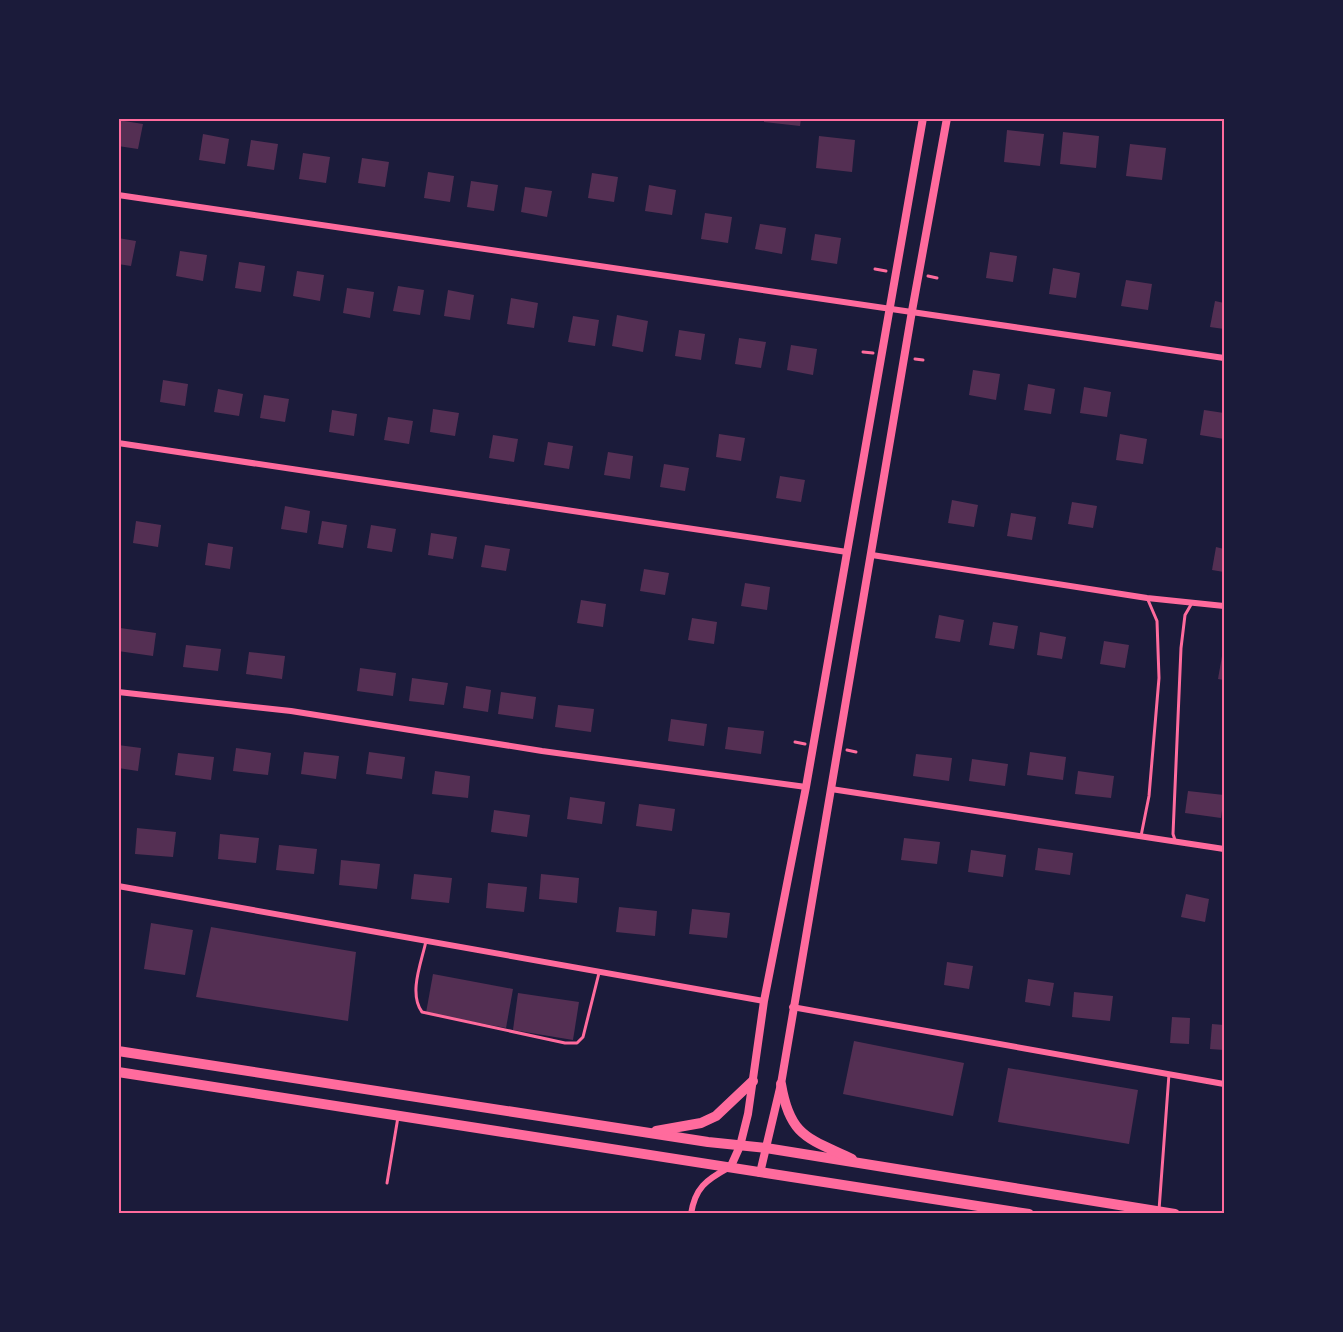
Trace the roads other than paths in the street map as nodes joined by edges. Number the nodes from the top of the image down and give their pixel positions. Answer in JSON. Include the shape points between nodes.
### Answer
{"nodes":[{"id":1,"x":923,"y":118,"type":"edge"},
{"id":2,"x":947,"y":118,"type":"edge"},
{"id":3,"x":118,"y":195,"type":"edge"},
{"id":4,"x":890,"y":308,"type":"junction"},
{"id":5,"x":912,"y":311,"type":"junction"},
{"id":6,"x":1224,"y":358,"type":"edge"},
{"id":7,"x":118,"y":443,"type":"edge"},
{"id":8,"x":847,"y":552,"type":"junction"},
{"id":9,"x":872,"y":555,"type":"junction"},
{"id":10,"x":1147,"y":598,"type":"junction"},
{"id":11,"x":1193,"y":601,"type":"junction"},
{"id":12,"x":1224,"y":606,"type":"edge"},
{"id":13,"x":118,"y":692,"type":"edge"},
{"id":14,"x":806,"y":787,"type":"junction"},
{"id":15,"x":831,"y":789,"type":"junction"},
{"id":16,"x":1141,"y":836,"type":"junction"},
{"id":17,"x":1176,"y":842,"type":"junction"},
{"id":18,"x":1224,"y":849,"type":"edge"},
{"id":19,"x":118,"y":886,"type":"edge"},
{"id":20,"x":426,"y":940,"type":"junction"},
{"id":21,"x":600,"y":971,"type":"junction"},
{"id":22,"x":764,"y":1001,"type":"junction"},
{"id":23,"x":792,"y":1006,"type":"junction"},
{"id":24,"x":118,"y":1051,"type":"edge"},
{"id":25,"x":118,"y":1072,"type":"edge"},
{"id":26,"x":1169,"y":1074,"type":"junction"},
{"id":27,"x":753,"y":1081,"type":"junction"},
{"id":28,"x":781,"y":1084,"type":"junction"},
{"id":29,"x":1224,"y":1084,"type":"edge"},
{"id":30,"x":398,"y":1116,"type":"junction"},
{"id":31,"x":648,"y":1132,"type":"junction"},
{"id":32,"x":740,"y":1146,"type":"junction"},
{"id":33,"x":766,"y":1148,"type":"junction"},
{"id":34,"x":864,"y":1164,"type":"junction"},
{"id":35,"x":731,"y":1166,"type":"junction"},
{"id":36,"x":893,"y":1169,"type":"junction"},
{"id":37,"x":760,"y":1173,"type":"junction"},
{"id":38,"x":387,"y":1183,"type":"dead end"},
{"id":39,"x":889,"y":1191,"type":"junction"},
{"id":40,"x":1159,"y":1211,"type":"junction"},
{"id":41,"x":691,"y":1214,"type":"edge"},
{"id":42,"x":1029,"y":1214,"type":"edge"},
{"id":43,"x":1175,"y":1214,"type":"edge"}],
"edges":[{"from":1,"to":4,"type":"street"},
{"from":2,"to":5,"type":"street"},
{"from":3,"to":4,"type":"street"},
{"from":4,"to":5,"type":"street"},
{"from":4,"to":8,"type":"street"},
{"from":5,"to":6,"type":"street"},
{"from":5,"to":9,"type":"street"},
{"from":7,"to":8,"type":"street"},
{"from":8,"to":14,"type":"street"},
{"from":9,"to":10,"type":"street"},
{"from":9,"to":15,"type":"street"},
{"from":10,"to":11,"type":"street"},
{"from":10,"to":16,"type":"lane","via":[[1157,621],[1159,678],[1149,796]]},
{"from":11,"to":12,"type":"street"},
{"from":11,"to":17,"type":"lane","via":[[1185,615],[1181,648],[1173,834]]},
{"from":13,"to":14,"type":"street","via":[[291,711]]},
{"from":14,"to":22,"type":"street"},
{"from":15,"to":16,"type":"street"},
{"from":15,"to":23,"type":"street"},
{"from":16,"to":17,"type":"street"},
{"from":17,"to":18,"type":"street"},
{"from":19,"to":20,"type":"street"},
{"from":20,"to":21,"type":"street"},
{"from":20,"to":21,"type":"lane","via":[[416,991],[422,1012],[565,1043],[577,1043],[583,1037]]},
{"from":21,"to":22,"type":"street"},
{"from":22,"to":27,"type":"street"},
{"from":23,"to":26,"type":"street"},
{"from":23,"to":28,"type":"street"},
{"from":24,"to":31,"type":"main road"},
{"from":25,"to":30,"type":"main road"},
{"from":26,"to":29,"type":"street"},
{"from":26,"to":40,"type":"lane"},
{"from":27,"to":31,"type":"main road","via":[[716,1116],[701,1123]]},
{"from":27,"to":32,"type":"street"},
{"from":28,"to":33,"type":"street"},
{"from":28,"to":34,"type":"main road","via":[[785,1109],[799,1131],[812,1141]]},
{"from":30,"to":35,"type":"main road"},
{"from":30,"to":38,"type":"lane"},
{"from":31,"to":32,"type":"main road"},
{"from":32,"to":33,"type":"main road"},
{"from":32,"to":35,"type":"street"},
{"from":33,"to":34,"type":"main road"},
{"from":33,"to":37,"type":"street"},
{"from":34,"to":36,"type":"main road"},
{"from":35,"to":37,"type":"main road"},
{"from":35,"to":41,"type":"street","via":[[701,1185],[694,1196]]},
{"from":36,"to":39,"type":"main road"},
{"from":36,"to":40,"type":"main road"},
{"from":37,"to":39,"type":"main road"},
{"from":39,"to":42,"type":"main road"},
{"from":40,"to":43,"type":"main road"}]}
